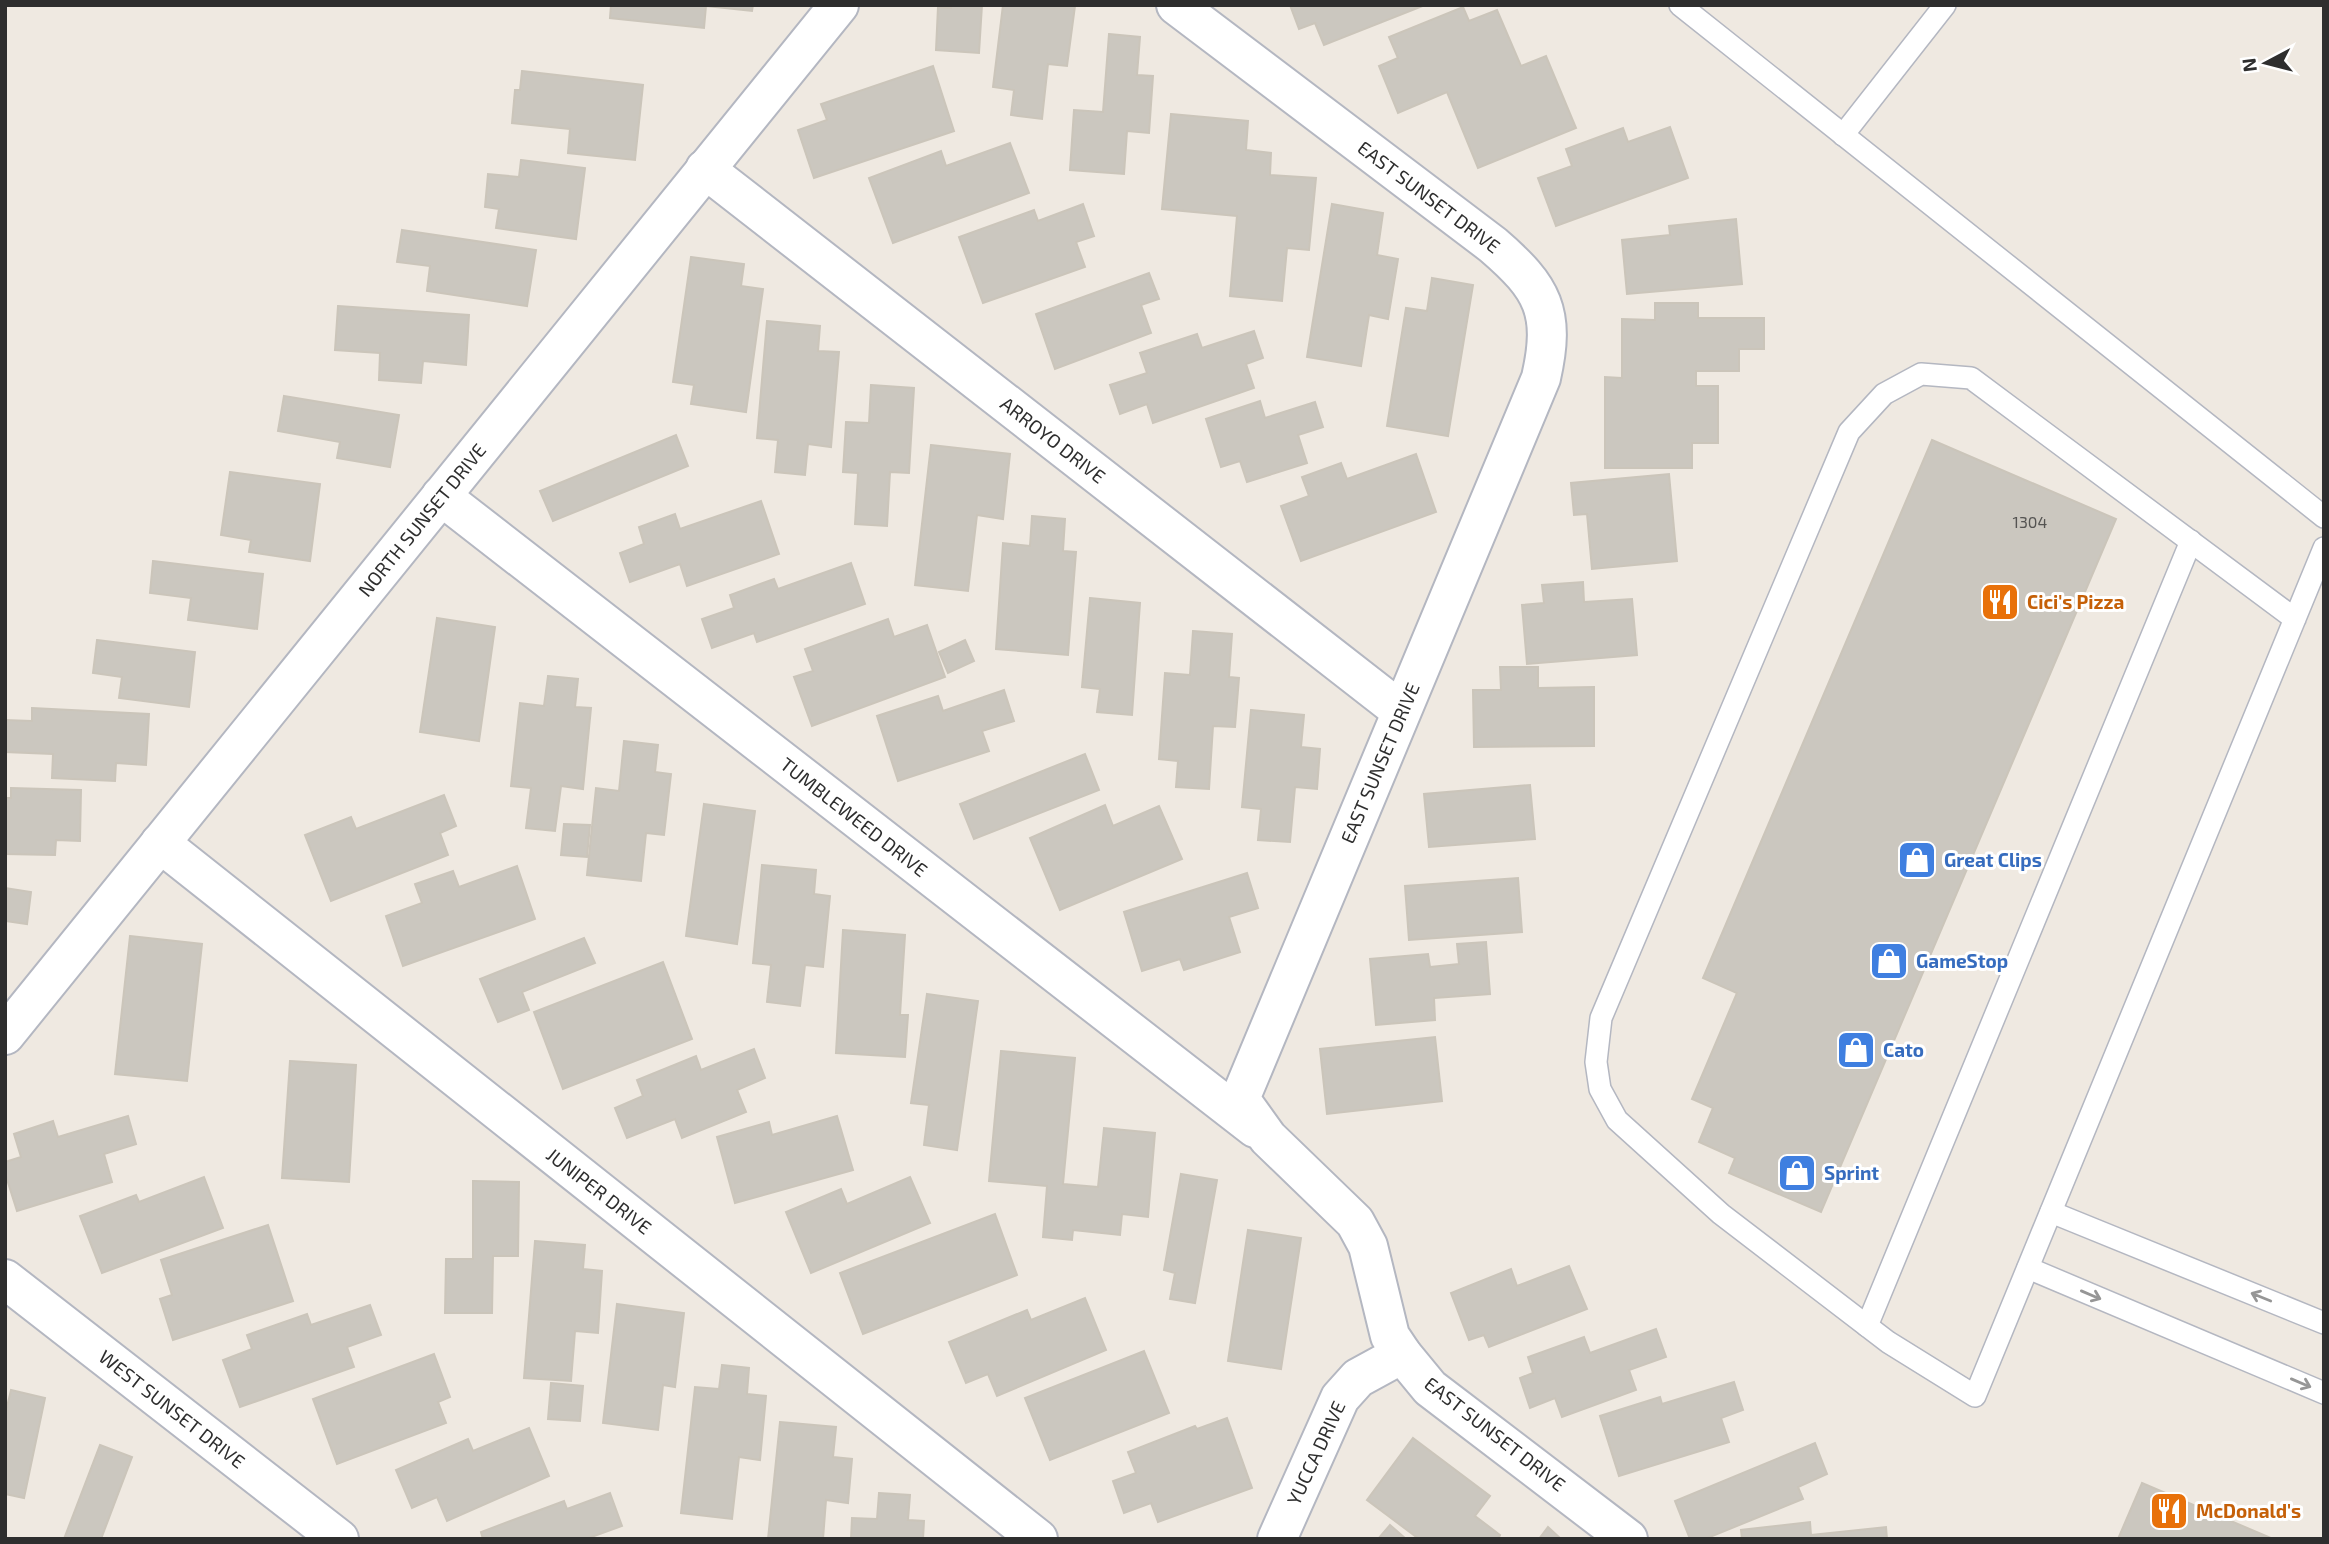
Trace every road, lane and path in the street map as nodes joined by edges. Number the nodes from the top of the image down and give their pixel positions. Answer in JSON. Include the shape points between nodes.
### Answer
{"nodes":[{"id":1,"x":839,"y":5,"type":"edge"},
{"id":2,"x":1176,"y":5,"type":"edge"},
{"id":3,"x":1680,"y":5,"type":"edge"},
{"id":4,"x":1945,"y":5,"type":"edge"},
{"id":5,"x":1843,"y":135,"type":"junction"},
{"id":6,"x":705,"y":169,"type":"junction"},
{"id":7,"x":441,"y":496,"type":"junction"},
{"id":8,"x":2324,"y":517,"type":"edge"},
{"id":9,"x":2190,"y":541,"type":"junction"},
{"id":10,"x":2324,"y":548,"type":"edge"},
{"id":11,"x":2295,"y":619,"type":"junction"},
{"id":12,"x":1401,"y":711,"type":"junction"},
{"id":13,"x":160,"y":843,"type":"junction"},
{"id":14,"x":5,"y":1035,"type":"edge"},
{"id":15,"x":1268,"y":1138,"type":"junction"},
{"id":16,"x":2051,"y":1212,"type":"junction"},
{"id":17,"x":2028,"y":1268,"type":"junction"},
{"id":18,"x":5,"y":1279,"type":"edge"},
{"id":19,"x":2324,"y":1323,"type":"edge"},
{"id":20,"x":1867,"y":1326,"type":"junction"},
{"id":21,"x":1402,"y":1354,"type":"junction"},
{"id":22,"x":2324,"y":1393,"type":"edge"},
{"id":23,"x":340,"y":1539,"type":"edge"},
{"id":24,"x":1038,"y":1539,"type":"edge"},
{"id":25,"x":1277,"y":1539,"type":"edge"},
{"id":26,"x":1628,"y":1539,"type":"edge"}],
"edges":[{"from":1,"to":6,"type":"street","name":"NORTH SUNSET DRIVE"},
{"from":2,"to":12,"type":"street","name":"EAST SUNSET DRIVE","via":[[1493,245],[1536,290],[1547,317],[1548,348],[1541,378]]},
{"from":3,"to":5,"type":"lane"},
{"from":4,"to":5,"type":"lane"},
{"from":5,"to":8,"type":"lane"},
{"from":6,"to":7,"type":"street","name":"NORTH SUNSET DRIVE"},
{"from":6,"to":12,"type":"street","name":"ARROYO DRIVE"},
{"from":7,"to":13,"type":"street","name":"NORTH SUNSET DRIVE"},
{"from":7,"to":15,"type":"street","name":"TUMBLEWEED DRIVE"},
{"from":9,"to":11,"type":"lane"},
{"from":9,"to":20,"type":"lane"},
{"from":9,"to":20,"type":"lane","via":[[1971,378],[1922,374],[1884,394],[1849,432],[1601,1018],[1596,1062],[1601,1089],[1617,1120],[1721,1214]]},
{"from":10,"to":11,"type":"lane"},
{"from":11,"to":16,"type":"lane"},
{"from":12,"to":15,"type":"street","name":"EAST SUNSET DRIVE","via":[[1240,1099]]},
{"from":13,"to":14,"type":"street","name":"NORTH SUNSET DRIVE"},
{"from":13,"to":24,"type":"street","name":"JUNIPER DRIVE"},
{"from":15,"to":21,"type":"street","name":"EAST SUNSET DRIVE","via":[[1355,1222],[1368,1247],[1390,1336]]},
{"from":16,"to":17,"type":"lane"},
{"from":19,"to":16,"type":"lane","one_way":true},
{"from":17,"to":20,"type":"lane","via":[[1975,1396]]},
{"from":17,"to":22,"type":"lane","one_way":true},
{"from":18,"to":23,"type":"street","name":"WEST SUNSET DRIVE"},
{"from":21,"to":25,"type":"street","name":"YUCCA DRIVE","via":[[1358,1378],[1340,1398]]},
{"from":21,"to":26,"type":"street","name":"EAST SUNSET DRIVE","via":[[1430,1388]]}]}
